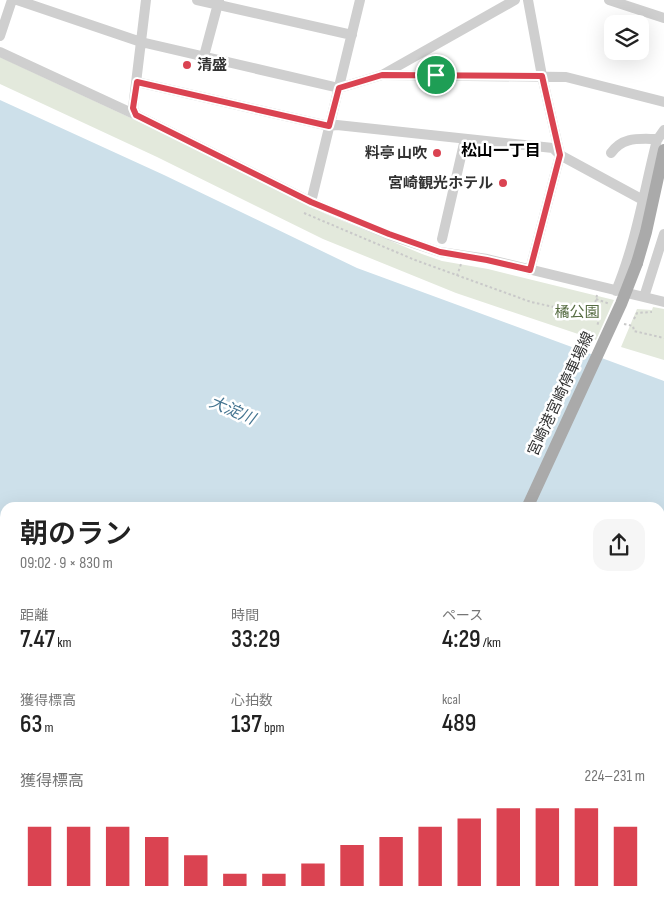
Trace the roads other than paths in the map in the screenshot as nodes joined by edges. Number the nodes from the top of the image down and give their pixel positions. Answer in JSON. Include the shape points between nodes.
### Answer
{"nodes":[{"id":1,"x":12,"y":0,"type":"edge"},
{"id":2,"x":17,"y":0,"type":"edge"},
{"id":3,"x":146,"y":0,"type":"edge"},
{"id":4,"x":197,"y":0,"type":"edge"},
{"id":5,"x":360,"y":0,"type":"edge"},
{"id":6,"x":515,"y":0,"type":"edge"},
{"id":7,"x":528,"y":0,"type":"edge"},
{"id":8,"x":609,"y":0,"type":"edge"},
{"id":9,"x":219,"y":2,"type":"edge"},
{"id":10,"x":664,"y":18,"type":"edge"},
{"id":11,"x":352,"y":35,"type":"junction"},
{"id":12,"x":0,"y":36,"type":"edge"},
{"id":13,"x":141,"y":42,"type":"junction"},
{"id":14,"x":0,"y":52,"type":"edge"},
{"id":15,"x":204,"y":56,"type":"junction"},
{"id":16,"x":382,"y":75,"type":"junction"},
{"id":17,"x":542,"y":76,"type":"junction"},
{"id":18,"x":137,"y":82,"type":"junction"},
{"id":19,"x":339,"y":88,"type":"junction"},
{"id":20,"x":664,"y":102,"type":"edge"},
{"id":21,"x":136,"y":115,"type":"junction"},
{"id":22,"x":329,"y":126,"type":"junction"},
{"id":23,"x":465,"y":139,"type":"junction"},
{"id":24,"x":662,"y":140,"type":"edge"},
{"id":25,"x":611,"y":153,"type":"dead end"},
{"id":26,"x":560,"y":155,"type":"junction"},
{"id":27,"x":664,"y":190,"type":"edge"},
{"id":28,"x":643,"y":200,"type":"junction"},
{"id":29,"x":311,"y":202,"type":"junction"},
{"id":30,"x":655,"y":234,"type":"edge"},
{"id":31,"x":442,"y":239,"type":"dead end"},
{"id":32,"x":530,"y":270,"type":"junction"},
{"id":33,"x":616,"y":291,"type":"junction"},
{"id":34,"x":644,"y":297,"type":"junction"},
{"id":35,"x":664,"y":302,"type":"edge"},
{"id":36,"x":530,"y":502,"type":"edge"},
{"id":37,"x":539,"y":502,"type":"edge"}],
"edges":[{"from":1,"to":12,"type":"street"},
{"from":2,"to":13,"type":"street"},
{"from":3,"to":13,"type":"street"},
{"from":4,"to":9,"type":"street"},
{"from":5,"to":11,"type":"street"},
{"from":6,"to":16,"type":"street"},
{"from":7,"to":17,"type":"street"},
{"from":8,"to":10,"type":"street"},
{"from":9,"to":11,"type":"street"},
{"from":9,"to":15,"type":"street"},
{"from":11,"to":19,"type":"street"},
{"from":13,"to":15,"type":"street"},
{"from":13,"to":18,"type":"street"},
{"from":14,"to":21,"type":"street"},
{"from":15,"to":19,"type":"street"},
{"from":16,"to":17,"type":"street"},
{"from":16,"to":19,"type":"street"},
{"from":17,"to":20,"type":"street","via":[[566,77]]},
{"from":17,"to":26,"type":"street"},
{"from":18,"to":21,"type":"street","via":[[133,108]]},
{"from":18,"to":22,"type":"street"},
{"from":19,"to":22,"type":"street"},
{"from":21,"to":29,"type":"street"},
{"from":22,"to":23,"type":"street"},
{"from":22,"to":29,"type":"street"},
{"from":23,"to":26,"type":"street","via":[[553,148]]},
{"from":23,"to":31,"type":"street"},
{"from":24,"to":25,"type":"street","via":[[633,139],[622,142]]},
{"from":24,"to":28,"type":"street","via":[[649,168]]},
{"from":24,"to":30,"type":"main road","name":"宮崎港宮崎停車場線"},
{"from":26,"to":28,"type":"street"},
{"from":26,"to":32,"type":"street"},
{"from":27,"to":30,"type":"main road","name":"宮崎港宮崎停車場線"},
{"from":28,"to":33,"type":"street"},
{"from":29,"to":32,"type":"street","via":[[440,252]]},
{"from":30,"to":34,"type":"street"},
{"from":30,"to":36,"type":"main road","name":"宮崎港宮崎停車場線","bridge":true},
{"from":30,"to":37,"type":"main road","name":"宮崎港宮崎停車場線","via":[[630,305]]},
{"from":32,"to":33,"type":"street"},
{"from":33,"to":34,"type":"street"},
{"from":34,"to":35,"type":"street"}]}
